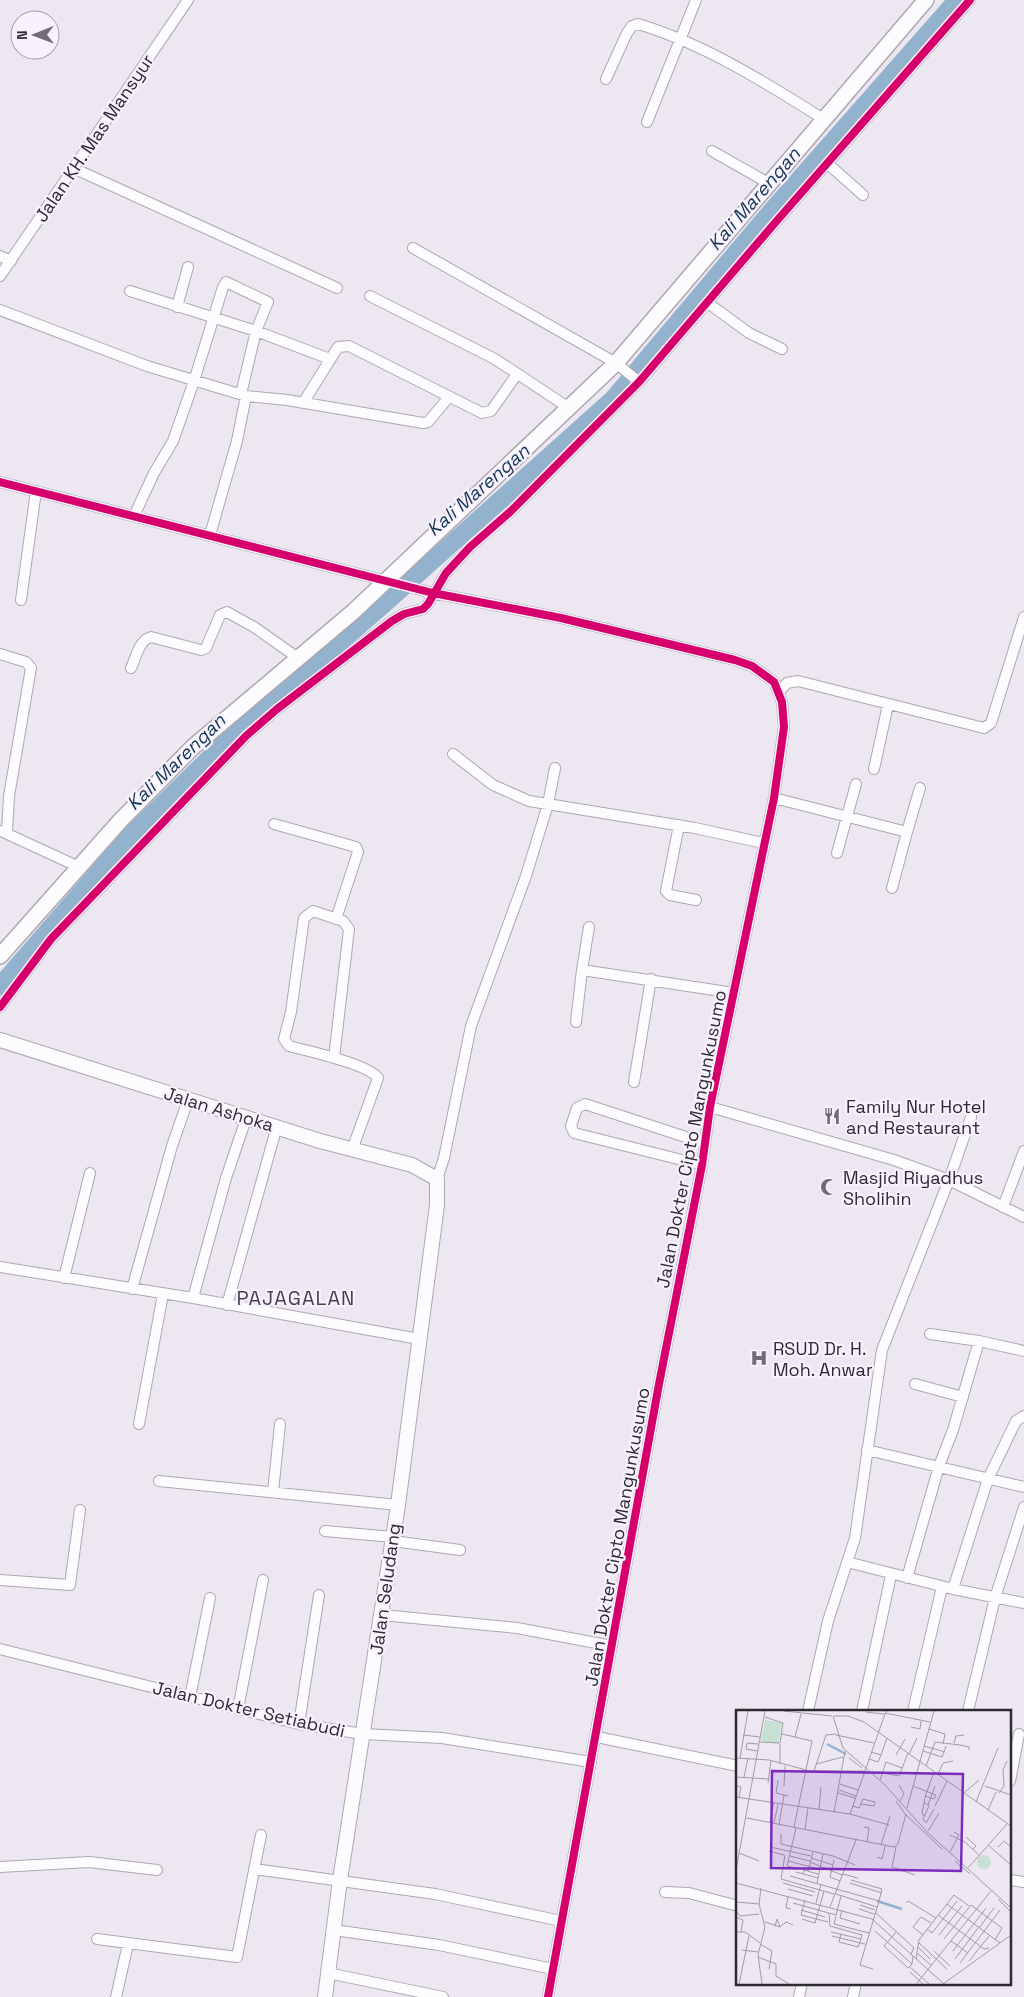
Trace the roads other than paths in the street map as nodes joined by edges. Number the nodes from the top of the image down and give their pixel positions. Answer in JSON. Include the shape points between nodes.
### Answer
{"nodes":[{"id":1,"x":188,"y":0,"type":"edge"},
{"id":2,"x":696,"y":0,"type":"edge"},
{"id":3,"x":926,"y":0,"type":"edge"},
{"id":4,"x":970,"y":0,"type":"edge"},
{"id":5,"x":681,"y":41,"type":"junction"},
{"id":6,"x":606,"y":79,"type":"dead end"},
{"id":7,"x":825,"y":120,"type":"junction"},
{"id":8,"x":648,"y":122,"type":"dead end"},
{"id":9,"x":712,"y":151,"type":"dead end"},
{"id":10,"x":826,"y":163,"type":"junction"},
{"id":11,"x":73,"y":168,"type":"junction"},
{"id":12,"x":770,"y":184,"type":"junction"},
{"id":13,"x":863,"y":195,"type":"dead end"},
{"id":14,"x":413,"y":248,"type":"dead end"},
{"id":15,"x":0,"y":256,"type":"edge"},
{"id":16,"x":10,"y":261,"type":"junction"},
{"id":17,"x":188,"y":266,"type":"dead end"},
{"id":18,"x":0,"y":276,"type":"edge"},
{"id":19,"x":337,"y":288,"type":"dead end"},
{"id":20,"x":130,"y":291,"type":"dead end"},
{"id":21,"x":370,"y":296,"type":"dead end"},
{"id":22,"x":708,"y":303,"type":"junction"},
{"id":23,"x":177,"y":307,"type":"junction"},
{"id":24,"x":0,"y":310,"type":"edge"},
{"id":25,"x":214,"y":316,"type":"junction"},
{"id":26,"x":256,"y":331,"type":"junction"},
{"id":27,"x":782,"y":349,"type":"dead end"},
{"id":28,"x":330,"y":359,"type":"junction"},
{"id":29,"x":629,"y":373,"type":"junction"},
{"id":30,"x":517,"y":374,"type":"junction"},
{"id":31,"x":194,"y":381,"type":"junction"},
{"id":32,"x":243,"y":395,"type":"junction"},
{"id":33,"x":449,"y":396,"type":"junction"},
{"id":34,"x":303,"y":403,"type":"junction"},
{"id":35,"x":568,"y":408,"type":"junction"},
{"id":36,"x":0,"y":482,"type":"edge"},
{"id":37,"x":36,"y":491,"type":"junction"},
{"id":38,"x":134,"y":516,"type":"junction"},
{"id":39,"x":210,"y":535,"type":"junction"},
{"id":40,"x":394,"y":582,"type":"junction"},
{"id":41,"x":430,"y":592,"type":"junction"},
{"id":42,"x":21,"y":600,"type":"dead end"},
{"id":43,"x":1024,"y":617,"type":"edge"},
{"id":44,"x":0,"y":654,"type":"edge"},
{"id":45,"x":298,"y":658,"type":"junction"},
{"id":46,"x":131,"y":668,"type":"dead end"},
{"id":47,"x":779,"y":692,"type":"junction"},
{"id":48,"x":888,"y":705,"type":"junction"},
{"id":49,"x":454,"y":754,"type":"dead end"},
{"id":50,"x":555,"y":768,"type":"dead end"},
{"id":51,"x":874,"y":769,"type":"dead end"},
{"id":52,"x":856,"y":784,"type":"dead end"},
{"id":53,"x":920,"y":788,"type":"dead end"},
{"id":54,"x":774,"y":798,"type":"junction"},
{"id":55,"x":548,"y":804,"type":"junction"},
{"id":56,"x":847,"y":816,"type":"junction"},
{"id":57,"x":274,"y":824,"type":"dead end"},
{"id":58,"x":679,"y":825,"type":"junction"},
{"id":59,"x":3,"y":832,"type":"edge"},
{"id":60,"x":907,"y":832,"type":"junction"},
{"id":61,"x":764,"y":843,"type":"junction"},
{"id":62,"x":837,"y":853,"type":"dead end"},
{"id":63,"x":79,"y":867,"type":"junction"},
{"id":64,"x":892,"y":888,"type":"dead end"},
{"id":65,"x":696,"y":900,"type":"dead end"},
{"id":66,"x":336,"y":919,"type":"junction"},
{"id":67,"x":589,"y":926,"type":"dead end"},
{"id":68,"x":0,"y":956,"type":"edge"},
{"id":69,"x":582,"y":970,"type":"junction"},
{"id":70,"x":651,"y":979,"type":"junction"},
{"id":71,"x":734,"y":993,"type":"junction"},
{"id":72,"x":0,"y":1007,"type":"edge"},
{"id":73,"x":576,"y":1022,"type":"dead end"},
{"id":74,"x":0,"y":1040,"type":"edge"},
{"id":75,"x":334,"y":1058,"type":"junction"},
{"id":76,"x":634,"y":1082,"type":"dead end"},
{"id":77,"x":188,"y":1100,"type":"junction"},
{"id":78,"x":710,"y":1107,"type":"junction"},
{"id":79,"x":247,"y":1116,"type":"junction"},
{"id":80,"x":971,"y":1117,"type":"dead end"},
{"id":81,"x":277,"y":1126,"type":"junction"},
{"id":82,"x":704,"y":1143,"type":"junction"},
{"id":83,"x":352,"y":1150,"type":"junction"},
{"id":84,"x":1024,"y":1151,"type":"edge"},
{"id":85,"x":702,"y":1165,"type":"junction"},
{"id":86,"x":90,"y":1173,"type":"dead end"},
{"id":87,"x":437,"y":1179,"type":"junction"},
{"id":88,"x":950,"y":1180,"type":"junction"},
{"id":89,"x":1003,"y":1207,"type":"junction"},
{"id":90,"x":1024,"y":1217,"type":"edge"},
{"id":91,"x":0,"y":1267,"type":"edge"},
{"id":92,"x":64,"y":1278,"type":"junction"},
{"id":93,"x":132,"y":1289,"type":"junction"},
{"id":94,"x":163,"y":1294,"type":"junction"},
{"id":95,"x":193,"y":1298,"type":"junction"},
{"id":96,"x":227,"y":1305,"type":"junction"},
{"id":97,"x":930,"y":1334,"type":"dead end"},
{"id":98,"x":418,"y":1339,"type":"junction"},
{"id":99,"x":979,"y":1341,"type":"junction"},
{"id":100,"x":1024,"y":1351,"type":"edge"},
{"id":101,"x":915,"y":1384,"type":"dead end"},
{"id":102,"x":964,"y":1397,"type":"junction"},
{"id":103,"x":1024,"y":1416,"type":"edge"},
{"id":104,"x":138,"y":1424,"type":"dead end"},
{"id":105,"x":280,"y":1424,"type":"dead end"},
{"id":106,"x":867,"y":1450,"type":"junction"},
{"id":107,"x":939,"y":1466,"type":"junction"},
{"id":108,"x":988,"y":1479,"type":"junction"},
{"id":109,"x":159,"y":1481,"type":"dead end"},
{"id":110,"x":1024,"y":1487,"type":"edge"},
{"id":111,"x":273,"y":1492,"type":"junction"},
{"id":112,"x":398,"y":1505,"type":"junction"},
{"id":113,"x":1024,"y":1507,"type":"edge"},
{"id":114,"x":80,"y":1510,"type":"dead end"},
{"id":115,"x":326,"y":1531,"type":"dead end"},
{"id":116,"x":393,"y":1539,"type":"junction"},
{"id":117,"x":460,"y":1550,"type":"dead end"},
{"id":118,"x":848,"y":1562,"type":"junction"},
{"id":119,"x":891,"y":1575,"type":"junction"},
{"id":120,"x":907,"y":1578,"type":"junction"},
{"id":121,"x":0,"y":1580,"type":"edge"},
{"id":122,"x":262,"y":1580,"type":"dead end"},
{"id":123,"x":942,"y":1587,"type":"junction"},
{"id":124,"x":953,"y":1590,"type":"junction"},
{"id":125,"x":319,"y":1595,"type":"dead end"},
{"id":126,"x":210,"y":1598,"type":"dead end"},
{"id":127,"x":995,"y":1598,"type":"junction"},
{"id":128,"x":1024,"y":1603,"type":"edge"},
{"id":129,"x":382,"y":1615,"type":"junction"},
{"id":130,"x":612,"y":1646,"type":"junction"},
{"id":131,"x":0,"y":1649,"type":"edge"},
{"id":132,"x":190,"y":1696,"type":"junction"},
{"id":133,"x":238,"y":1709,"type":"junction"},
{"id":134,"x":808,"y":1710,"type":"edge"},
{"id":135,"x":862,"y":1710,"type":"edge"},
{"id":136,"x":913,"y":1710,"type":"edge"},
{"id":137,"x":968,"y":1710,"type":"edge"},
{"id":138,"x":298,"y":1724,"type":"junction"},
{"id":139,"x":363,"y":1734,"type":"junction"},
{"id":140,"x":1019,"y":1734,"type":"dead end"},
{"id":141,"x":597,"y":1737,"type":"junction"},
{"id":142,"x":591,"y":1762,"type":"junction"},
{"id":143,"x":736,"y":1766,"type":"edge"},
{"id":144,"x":1012,"y":1771,"type":"edge"},
{"id":145,"x":261,"y":1835,"type":"dead end"},
{"id":146,"x":0,"y":1868,"type":"edge"},
{"id":147,"x":254,"y":1869,"type":"junction"},
{"id":148,"x":157,"y":1870,"type":"dead end"},
{"id":149,"x":340,"y":1880,"type":"junction"},
{"id":150,"x":665,"y":1892,"type":"dead end"},
{"id":151,"x":736,"y":1906,"type":"edge"},
{"id":152,"x":561,"y":1921,"type":"junction"},
{"id":153,"x":334,"y":1930,"type":"junction"},
{"id":154,"x":97,"y":1938,"type":"dead end"},
{"id":155,"x":128,"y":1944,"type":"junction"},
{"id":156,"x":552,"y":1969,"type":"junction"},
{"id":157,"x":328,"y":1973,"type":"junction"},
{"id":158,"x":802,"y":1984,"type":"edge"},
{"id":159,"x":856,"y":1984,"type":"edge"},
{"id":160,"x":116,"y":1997,"type":"edge"},
{"id":161,"x":325,"y":1997,"type":"edge"},
{"id":162,"x":443,"y":1997,"type":"edge"},
{"id":163,"x":548,"y":1997,"type":"edge"},
{"id":164,"x":799,"y":1997,"type":"edge"},
{"id":165,"x":853,"y":1997,"type":"edge"}],
"edges":[{"from":1,"to":11,"type":"street","name":"Jalan KH. Mas Mansyur"},
{"from":2,"to":5,"type":"street"},
{"from":3,"to":7,"type":"highway"},
{"from":4,"to":10,"type":"street"},
{"from":5,"to":6,"type":"street","via":[[635,24],[627,33]]},
{"from":5,"to":7,"type":"street","via":[[753,75]]},
{"from":5,"to":8,"type":"street"},
{"from":7,"to":12,"type":"highway"},
{"from":9,"to":12,"type":"street"},
{"from":10,"to":13,"type":"street"},
{"from":10,"to":22,"type":"street"},
{"from":11,"to":16,"type":"street","name":"Jalan KH. Mas Mansyur"},
{"from":11,"to":19,"type":"street"},
{"from":12,"to":29,"type":"highway"},
{"from":14,"to":29,"type":"street"},
{"from":15,"to":16,"type":"street"},
{"from":16,"to":18,"type":"street","name":"Jalan KH. Mas Mansyur"},
{"from":17,"to":23,"type":"street"},
{"from":20,"to":23,"type":"street"},
{"from":21,"to":30,"type":"street","via":[[495,359]]},
{"from":22,"to":27,"type":"street","via":[[749,333]]},
{"from":22,"to":29,"type":"street"},
{"from":23,"to":25,"type":"street"},
{"from":24,"to":31,"type":"street"},
{"from":25,"to":26,"type":"street"},
{"from":25,"to":26,"type":"street","via":[[224,284],[230,283],[268,300]]},
{"from":25,"to":31,"type":"street"},
{"from":26,"to":28,"type":"street"},
{"from":26,"to":32,"type":"street"},
{"from":28,"to":33,"type":"street","via":[[338,347],[345,345]]},
{"from":28,"to":34,"type":"street"},
{"from":29,"to":35,"type":"highway"},
{"from":29,"to":41,"type":"street","via":[[511,511],[470,547]]},
{"from":30,"to":33,"type":"street","via":[[487,413]]},
{"from":30,"to":35,"type":"street"},
{"from":31,"to":32,"type":"street"},
{"from":31,"to":38,"type":"street","via":[[173,441]]},
{"from":32,"to":34,"type":"street"},
{"from":32,"to":39,"type":"street","via":[[237,441]]},
{"from":33,"to":34,"type":"street","via":[[423,424]]},
{"from":35,"to":40,"type":"highway"},
{"from":36,"to":37,"type":"street"},
{"from":37,"to":38,"type":"street"},
{"from":37,"to":42,"type":"street"},
{"from":38,"to":39,"type":"street"},
{"from":39,"to":40,"type":"street"},
{"from":40,"to":41,"type":"street"},
{"from":40,"to":45,"type":"highway"},
{"from":41,"to":47,"type":"street","via":[[560,618],[734,660],[765,674]]},
{"from":41,"to":72,"type":"street","via":[[428,604],[423,609],[392,621],[276,708],[246,736],[51,940]]},
{"from":43,"to":48,"type":"street","via":[[988,727],[980,728]]},
{"from":44,"to":59,"type":"street","via":[[26,662],[31,668]]},
{"from":45,"to":46,"type":"street","via":[[227,612],[220,615],[206,648],[201,650],[147,638]]},
{"from":45,"to":63,"type":"highway","via":[[193,747]]},
{"from":47,"to":48,"type":"street","via":[[787,683],[798,681]]},
{"from":47,"to":54,"type":"street","name":"Jalan Dokter Cipto Mangunkusumo","via":[[784,727]]},
{"from":48,"to":51,"type":"street"},
{"from":49,"to":55,"type":"street","via":[[493,785],[529,801]]},
{"from":50,"to":55,"type":"street"},
{"from":52,"to":56,"type":"street"},
{"from":53,"to":60,"type":"street"},
{"from":54,"to":56,"type":"street"},
{"from":54,"to":61,"type":"street","name":"Jalan Dokter Cipto Mangunkusumo"},
{"from":55,"to":58,"type":"street"},
{"from":55,"to":87,"type":"street","via":[[526,876],[471,1026]]},
{"from":56,"to":60,"type":"street"},
{"from":56,"to":62,"type":"street"},
{"from":57,"to":66,"type":"street","via":[[356,847],[358,852]]},
{"from":58,"to":61,"type":"street"},
{"from":58,"to":65,"type":"street","via":[[666,891],[670,895]]},
{"from":59,"to":63,"type":"street"},
{"from":60,"to":64,"type":"street"},
{"from":61,"to":71,"type":"street","name":"Jalan Dokter Cipto Mangunkusumo"},
{"from":63,"to":68,"type":"highway"},
{"from":66,"to":75,"type":"street","via":[[349,929]]},
{"from":66,"to":75,"type":"street","via":[[313,911],[304,918],[291,1012],[284,1038],[289,1046]]},
{"from":67,"to":69,"type":"street"},
{"from":69,"to":70,"type":"street"},
{"from":69,"to":73,"type":"street"},
{"from":70,"to":71,"type":"street"},
{"from":70,"to":76,"type":"street"},
{"from":71,"to":78,"type":"street","name":"Jalan Dokter Cipto Mangunkusumo"},
{"from":74,"to":77,"type":"main road","name":"Jalan Ashoka"},
{"from":75,"to":83,"type":"street","via":[[372,1071],[378,1078]]},
{"from":77,"to":79,"type":"main road","name":"Jalan Ashoka"},
{"from":77,"to":93,"type":"street"},
{"from":78,"to":82,"type":"street","name":"Jalan Dokter Cipto Mangunkusumo"},
{"from":78,"to":88,"type":"street","via":[[894,1160]]},
{"from":79,"to":81,"type":"main road","name":"Jalan Ashoka"},
{"from":79,"to":95,"type":"street"},
{"from":80,"to":88,"type":"street"},
{"from":81,"to":83,"type":"main road","name":"Jalan Ashoka"},
{"from":81,"to":96,"type":"street"},
{"from":82,"to":85,"type":"street","name":"Jalan Dokter Cipto Mangunkusumo"},
{"from":82,"to":85,"type":"street","via":[[584,1104],[577,1108],[571,1126],[574,1133]]},
{"from":83,"to":87,"type":"main road","name":"Jalan Ashoka","via":[[412,1165]]},
{"from":84,"to":89,"type":"street"},
{"from":85,"to":130,"type":"street","name":"Jalan Dokter Cipto Mangunkusumo"},
{"from":86,"to":92,"type":"street"},
{"from":87,"to":98,"type":"main road","name":"Jalan Seludang","via":[[437,1205]]},
{"from":88,"to":89,"type":"street"},
{"from":88,"to":106,"type":"street","via":[[882,1350]]},
{"from":89,"to":90,"type":"street"},
{"from":91,"to":92,"type":"street"},
{"from":92,"to":93,"type":"street"},
{"from":93,"to":94,"type":"street"},
{"from":94,"to":95,"type":"street"},
{"from":94,"to":104,"type":"street"},
{"from":95,"to":96,"type":"street"},
{"from":96,"to":98,"type":"street"},
{"from":97,"to":99,"type":"street"},
{"from":98,"to":112,"type":"main road","name":"Jalan Seludang"},
{"from":99,"to":100,"type":"street"},
{"from":99,"to":102,"type":"street"},
{"from":101,"to":102,"type":"street"},
{"from":102,"to":107,"type":"street"},
{"from":103,"to":108,"type":"street","via":[[1016,1421]]},
{"from":105,"to":111,"type":"street"},
{"from":106,"to":107,"type":"street"},
{"from":106,"to":118,"type":"street","via":[[855,1538]]},
{"from":107,"to":108,"type":"street"},
{"from":107,"to":120,"type":"street"},
{"from":108,"to":110,"type":"street"},
{"from":108,"to":124,"type":"street"},
{"from":109,"to":111,"type":"street"},
{"from":111,"to":112,"type":"street"},
{"from":112,"to":116,"type":"main road","name":"Jalan Seludang"},
{"from":113,"to":127,"type":"street"},
{"from":114,"to":121,"type":"street","via":[[70,1585]]},
{"from":115,"to":116,"type":"street"},
{"from":116,"to":117,"type":"street"},
{"from":116,"to":129,"type":"main road","name":"Jalan Seludang"},
{"from":118,"to":119,"type":"street"},
{"from":118,"to":134,"type":"street","via":[[828,1622]]},
{"from":119,"to":120,"type":"street"},
{"from":119,"to":135,"type":"street"},
{"from":120,"to":123,"type":"street"},
{"from":122,"to":133,"type":"street"},
{"from":123,"to":124,"type":"street"},
{"from":123,"to":136,"type":"street"},
{"from":124,"to":127,"type":"street"},
{"from":125,"to":138,"type":"street"},
{"from":126,"to":132,"type":"street"},
{"from":127,"to":128,"type":"street"},
{"from":127,"to":137,"type":"street"},
{"from":129,"to":130,"type":"street","via":[[517,1628]]},
{"from":129,"to":139,"type":"main road","name":"Jalan Seludang"},
{"from":130,"to":141,"type":"street","name":"Jalan Dokter Cipto Mangunkusumo"},
{"from":131,"to":132,"type":"street","name":"Jalan Dokter Setiabudi"},
{"from":132,"to":133,"type":"street","name":"Jalan Dokter Setiabudi"},
{"from":133,"to":138,"type":"street","name":"Jalan Dokter Setiabudi"},
{"from":138,"to":139,"type":"street","name":"Jalan Dokter Setiabudi"},
{"from":139,"to":142,"type":"street","name":"Jalan Dokter Setiabudi","via":[[442,1738]]},
{"from":139,"to":149,"type":"main road","name":"Jalan Seludang"},
{"from":140,"to":144,"type":"street"},
{"from":141,"to":142,"type":"street","name":"Jalan Dokter Cipto Mangunkusumo"},
{"from":141,"to":143,"type":"street"},
{"from":142,"to":152,"type":"street","name":"Jalan Dokter Cipto Mangunkusumo"},
{"from":145,"to":147,"type":"street"},
{"from":146,"to":148,"type":"street","via":[[89,1862]]},
{"from":147,"to":149,"type":"street"},
{"from":147,"to":155,"type":"street","via":[[236,1957]]},
{"from":149,"to":152,"type":"street","via":[[435,1894]]},
{"from":149,"to":153,"type":"main road","name":"Jalan Seludang"},
{"from":150,"to":151,"type":"street","via":[[689,1894]]},
{"from":152,"to":156,"type":"street","name":"Jalan Dokter Cipto Mangunkusumo"},
{"from":153,"to":156,"type":"street","via":[[440,1946]]},
{"from":153,"to":157,"type":"main road","name":"Jalan Seludang"},
{"from":154,"to":155,"type":"street"},
{"from":155,"to":160,"type":"street"},
{"from":156,"to":163,"type":"street","name":"Jalan Dokter Cipto Mangunkusumo"},
{"from":157,"to":161,"type":"main road","name":"Jalan Seludang"},
{"from":157,"to":162,"type":"street"},
{"from":158,"to":164,"type":"street"},
{"from":159,"to":165,"type":"street"}]}
